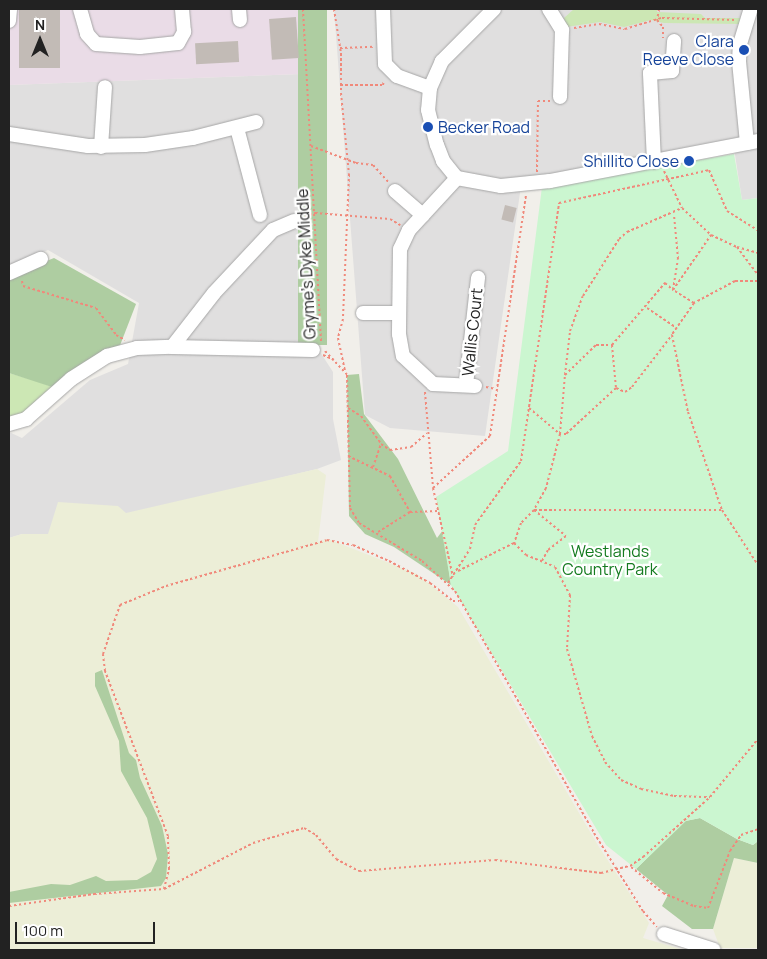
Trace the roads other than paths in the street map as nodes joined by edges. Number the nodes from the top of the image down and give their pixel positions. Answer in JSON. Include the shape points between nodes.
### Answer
{"nodes":[{"id":1,"x":10,"y":9,"type":"edge"},
{"id":2,"x":80,"y":9,"type":"edge"},
{"id":3,"x":182,"y":9,"type":"edge"},
{"id":4,"x":383,"y":9,"type":"edge"},
{"id":5,"x":494,"y":9,"type":"edge"},
{"id":6,"x":549,"y":9,"type":"edge"},
{"id":7,"x":751,"y":16,"type":"edge"},
{"id":8,"x":9,"y":21,"type":"edge"},
{"id":9,"x":674,"y":41,"type":"dead end"},
{"id":10,"x":105,"y":87,"type":"dead end"},
{"id":11,"x":430,"y":88,"type":"junction"},
{"id":12,"x":560,"y":97,"type":"road end"},
{"id":13,"x":256,"y":122,"type":"dead end"},
{"id":14,"x":238,"y":128,"type":"junction"},
{"id":15,"x":9,"y":134,"type":"edge"},
{"id":16,"x":753,"y":142,"type":"edge"},
{"id":17,"x":101,"y":147,"type":"junction"},
{"id":18,"x":658,"y":161,"type":"junction"},
{"id":19,"x":457,"y":178,"type":"junction"},
{"id":20,"x":395,"y":191,"type":"road end"},
{"id":21,"x":260,"y":215,"type":"dead end"},
{"id":22,"x":424,"y":215,"type":"junction"},
{"id":23,"x":294,"y":221,"type":"dead end"},
{"id":24,"x":41,"y":259,"type":"dead end"},
{"id":25,"x":13,"y":271,"type":"edge"},
{"id":26,"x":478,"y":278,"type":"dead end"},
{"id":27,"x":398,"y":313,"type":"junction"},
{"id":28,"x":363,"y":314,"type":"dead end"},
{"id":29,"x":172,"y":347,"type":"junction"},
{"id":30,"x":313,"y":350,"type":"road end"},
{"id":31,"x":9,"y":424,"type":"edge"},
{"id":32,"x":664,"y":934,"type":"road end"},
{"id":33,"x":714,"y":950,"type":"edge"}],
"edges":[{"from":1,"to":8,"type":"street"},
{"from":2,"to":3,"type":"street","via":[[87,34],[96,44],[140,47],[178,43],[184,32]]},
{"from":4,"to":11,"type":"street","via":[[388,68],[397,76]]},
{"from":5,"to":11,"type":"street","via":[[442,60]]},
{"from":6,"to":12,"type":"street","via":[[562,30]]},
{"from":7,"to":16,"type":"street","via":[[740,44],[739,61]]},
{"from":9,"to":18,"type":"street","via":[[672,72],[650,73]]},
{"from":10,"to":17,"type":"street"},
{"from":11,"to":19,"type":"street","via":[[428,110],[437,145],[443,161]]},
{"from":13,"to":14,"type":"street"},
{"from":14,"to":17,"type":"street","via":[[193,138]]},
{"from":14,"to":21,"type":"street"},
{"from":15,"to":17,"type":"street"},
{"from":16,"to":18,"type":"street"},
{"from":18,"to":19,"type":"street","via":[[501,186]]},
{"from":19,"to":22,"type":"street"},
{"from":20,"to":22,"type":"street"},
{"from":22,"to":27,"type":"street","via":[[409,230],[400,249]]},
{"from":23,"to":29,"type":"street","via":[[273,230],[214,293]]},
{"from":24,"to":25,"type":"street"},
{"from":26,"to":27,"type":"street","name":"Wallis Court","via":[[471,386],[433,384],[424,377],[404,356]]},
{"from":27,"to":28,"type":"street"},
{"from":29,"to":30,"type":"street"},
{"from":29,"to":31,"type":"street","via":[[121,351],[90,365],[26,419]]},
{"from":32,"to":33,"type":"street"}]}
